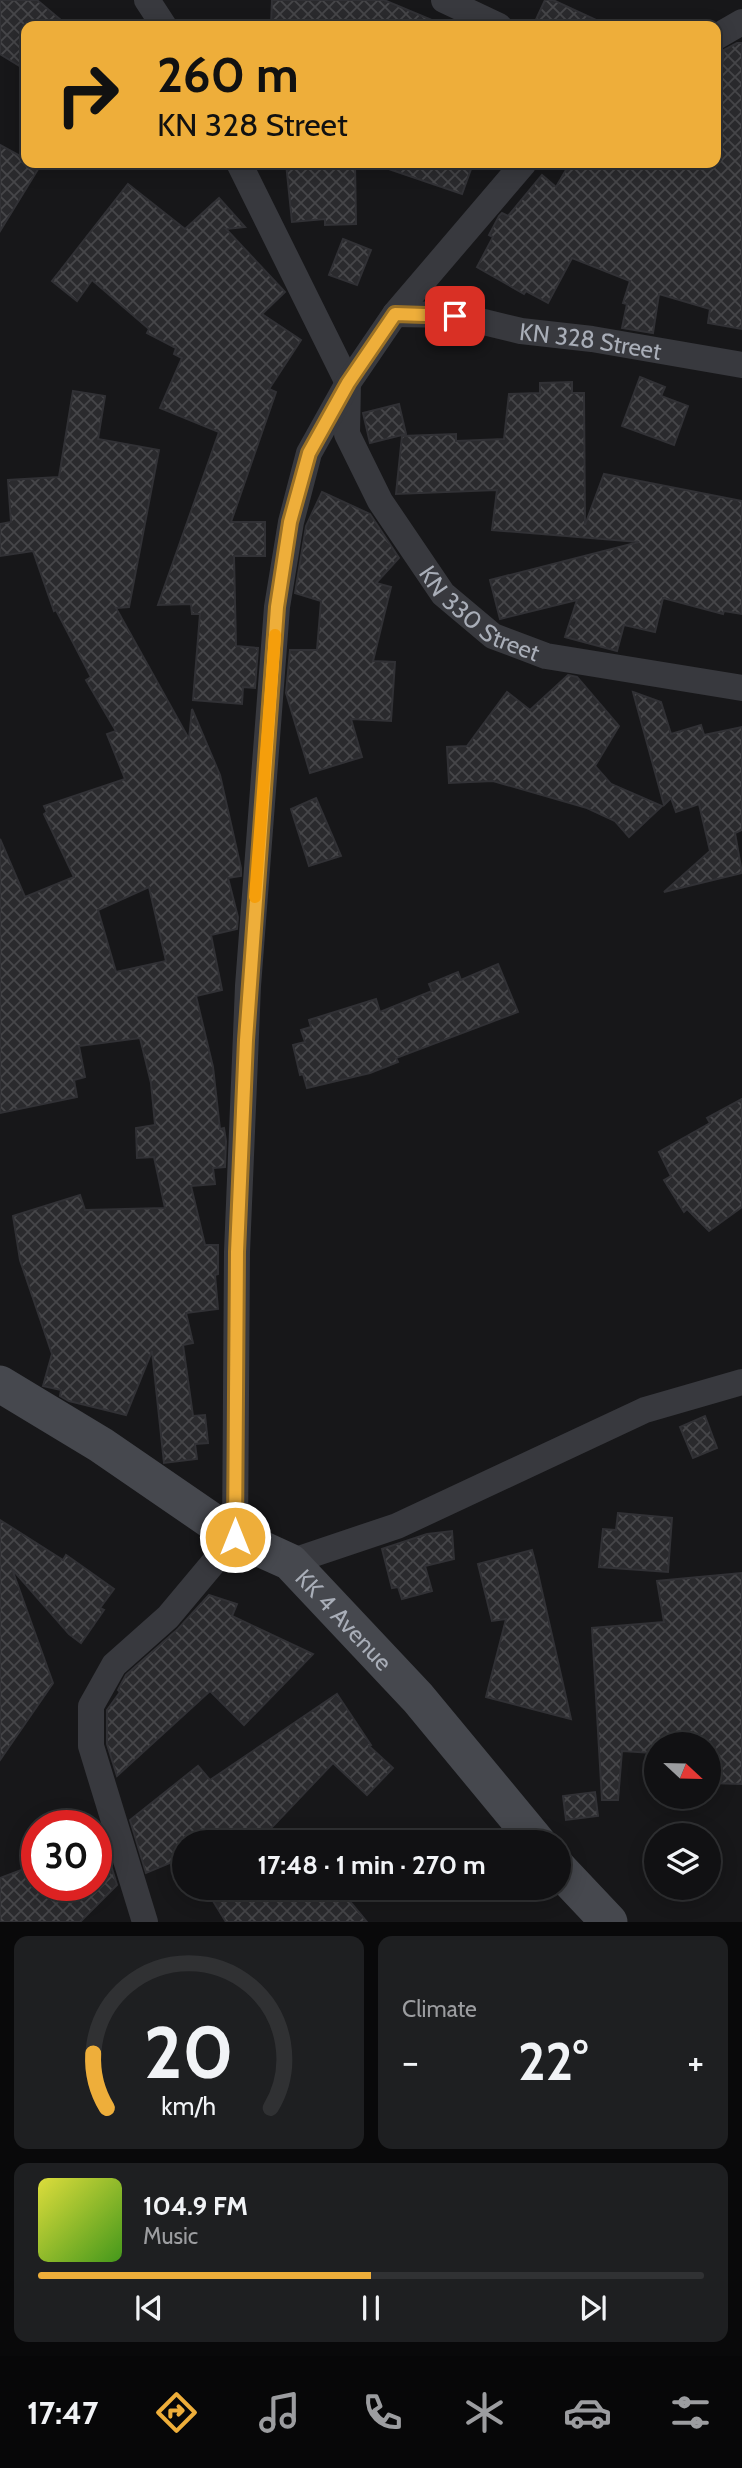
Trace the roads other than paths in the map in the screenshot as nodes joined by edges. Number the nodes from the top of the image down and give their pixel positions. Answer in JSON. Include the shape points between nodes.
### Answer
{"nodes":[{"id":1,"x":147,"y":0,"type":"edge"},
{"id":2,"x":444,"y":0,"type":"edge"},
{"id":3,"x":161,"y":21,"type":"edge"},
{"id":4,"x":488,"y":21,"type":"edge"},
{"id":5,"x":742,"y":22,"type":"edge"},
{"id":6,"x":721,"y":34,"type":"edge"},
{"id":7,"x":241,"y":168,"type":"edge"},
{"id":8,"x":520,"y":168,"type":"edge"},
{"id":9,"x":395,"y":314,"type":"junction"},
{"id":10,"x":742,"y":365,"type":"edge"},
{"id":11,"x":348,"y":383,"type":"junction"},
{"id":12,"x":742,"y":688,"type":"edge"},
{"id":13,"x":742,"y":1382,"type":"edge"},
{"id":14,"x":0,"y":1384,"type":"edge"},
{"id":15,"x":235,"y":1537,"type":"junction"},
{"id":16,"x":290,"y":1562,"type":"junction"},
{"id":17,"x":527,"y":1830,"type":"edge"},
{"id":18,"x":571,"y":1882,"type":"edge"},
{"id":19,"x":145,"y":1922,"type":"edge"},
{"id":20,"x":609,"y":1922,"type":"edge"}],
"edges":[{"from":1,"to":3,"type":"street"},
{"from":2,"to":4,"type":"street"},
{"from":5,"to":6,"type":"street"},
{"from":7,"to":11,"type":"street"},
{"from":8,"to":9,"type":"street"},
{"from":9,"to":10,"type":"street","name":"KN 328 Street","via":[[455,316],[521,331]]},
{"from":9,"to":11,"type":"street"},
{"from":11,"to":12,"type":"street","name":"KN 330 Street","via":[[347,435],[380,501],[443,594],[493,636],[546,656]]},
{"from":11,"to":15,"type":"street","via":[[309,453],[290,522],[277,607],[248,1000],[237,1252]]},
{"from":13,"to":16,"type":"street","via":[[645,1410],[397,1526]]},
{"from":14,"to":15,"type":"main road","name":"KK 4 Avenue","via":[[102,1445]]},
{"from":15,"to":16,"type":"main road","name":"KK 4 Avenue"},
{"from":15,"to":19,"type":"street","via":[[168,1617],[114,1665],[91,1706],[91,1746]]},
{"from":16,"to":17,"type":"main road","name":"KK 4 Avenue","via":[[418,1698]]},
{"from":18,"to":20,"type":"main road"}]}
